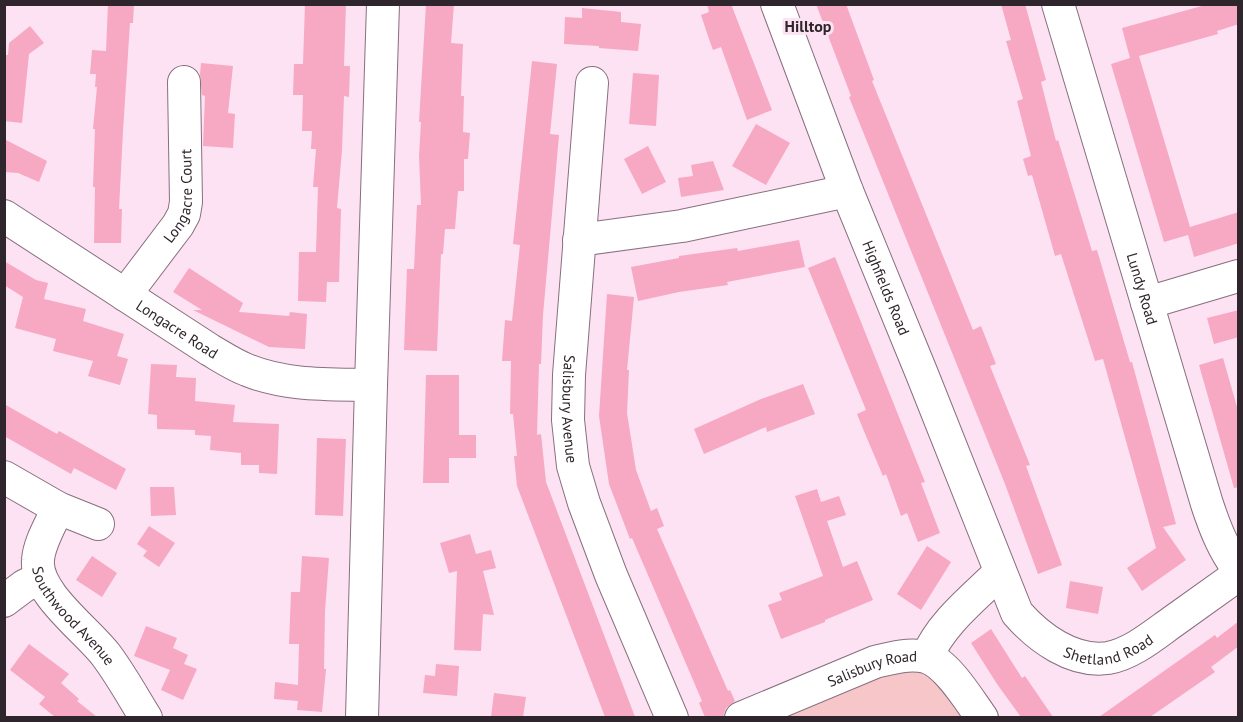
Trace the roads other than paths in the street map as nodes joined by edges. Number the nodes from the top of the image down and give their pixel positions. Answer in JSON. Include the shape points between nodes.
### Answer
{"nodes":[{"id":1,"x":383,"y":4,"type":"edge"},
{"id":2,"x":777,"y":4,"type":"edge"},
{"id":3,"x":1066,"y":7,"type":"edge"},
{"id":4,"x":184,"y":82,"type":"dead end"},
{"id":5,"x":592,"y":83,"type":"dead end"},
{"id":6,"x":847,"y":191,"type":"junction"},
{"id":7,"x":4,"y":216,"type":"edge"},
{"id":8,"x":579,"y":240,"type":"junction"},
{"id":9,"x":1239,"y":276,"type":"edge"},
{"id":10,"x":125,"y":295,"type":"junction"},
{"id":11,"x":1147,"y":303,"type":"junction"},
{"id":12,"x":370,"y":386,"type":"junction"},
{"id":13,"x":4,"y":477,"type":"edge"},
{"id":14,"x":58,"y":508,"type":"junction"},
{"id":15,"x":98,"y":524,"type":"dead end"},
{"id":16,"x":1239,"y":569,"type":"edge"},
{"id":17,"x":1000,"y":572,"type":"junction"},
{"id":18,"x":1239,"y":575,"type":"edge"},
{"id":19,"x":40,"y":578,"type":"junction"},
{"id":20,"x":4,"y":601,"type":"edge"},
{"id":21,"x":927,"y":657,"type":"junction"},
{"id":22,"x":146,"y":717,"type":"edge"},
{"id":23,"x":362,"y":717,"type":"edge"},
{"id":24,"x":672,"y":717,"type":"edge"},
{"id":25,"x":741,"y":717,"type":"edge"},
{"id":26,"x":982,"y":717,"type":"edge"}],
"edges":[{"from":1,"to":12,"type":"street"},
{"from":2,"to":6,"type":"street","name":"Highfields Road"},
{"from":3,"to":11,"type":"street","name":"Lundy Road"},
{"from":4,"to":10,"type":"street","name":"Longacre Court","via":[[184,214]]},
{"from":5,"to":8,"type":"street","name":"Salisbury Avenue"},
{"from":6,"to":8,"type":"street","via":[[682,226]]},
{"from":6,"to":17,"type":"street","name":"Highfields Road"},
{"from":7,"to":10,"type":"street","name":"Longacre Road"},
{"from":8,"to":24,"type":"street","name":"Salisbury Avenue","via":[[569,375],[573,466],[611,575]]},
{"from":9,"to":11,"type":"street"},
{"from":10,"to":12,"type":"street","name":"Longacre Road","via":[[244,370],[290,382]]},
{"from":11,"to":16,"type":"street","name":"Lundy Road","via":[[1217,535]]},
{"from":12,"to":23,"type":"street"},
{"from":13,"to":14,"type":"street"},
{"from":14,"to":15,"type":"street"},
{"from":14,"to":19,"type":"street","name":"Southwood Avenue","via":[[40,550]]},
{"from":17,"to":18,"type":"street","name":"Shetland Road","via":[[1017,613],[1032,630],[1068,652],[1092,658],[1123,653]]},
{"from":17,"to":21,"type":"street","via":[[947,625]]},
{"from":19,"to":20,"type":"street"},
{"from":19,"to":22,"type":"street","name":"Southwood Avenue","via":[[107,657]]},
{"from":21,"to":25,"type":"street","name":"Salisbury Road","via":[[912,655],[875,662]]},
{"from":21,"to":26,"type":"street","name":"Salisbury Road","via":[[941,666]]}]}
